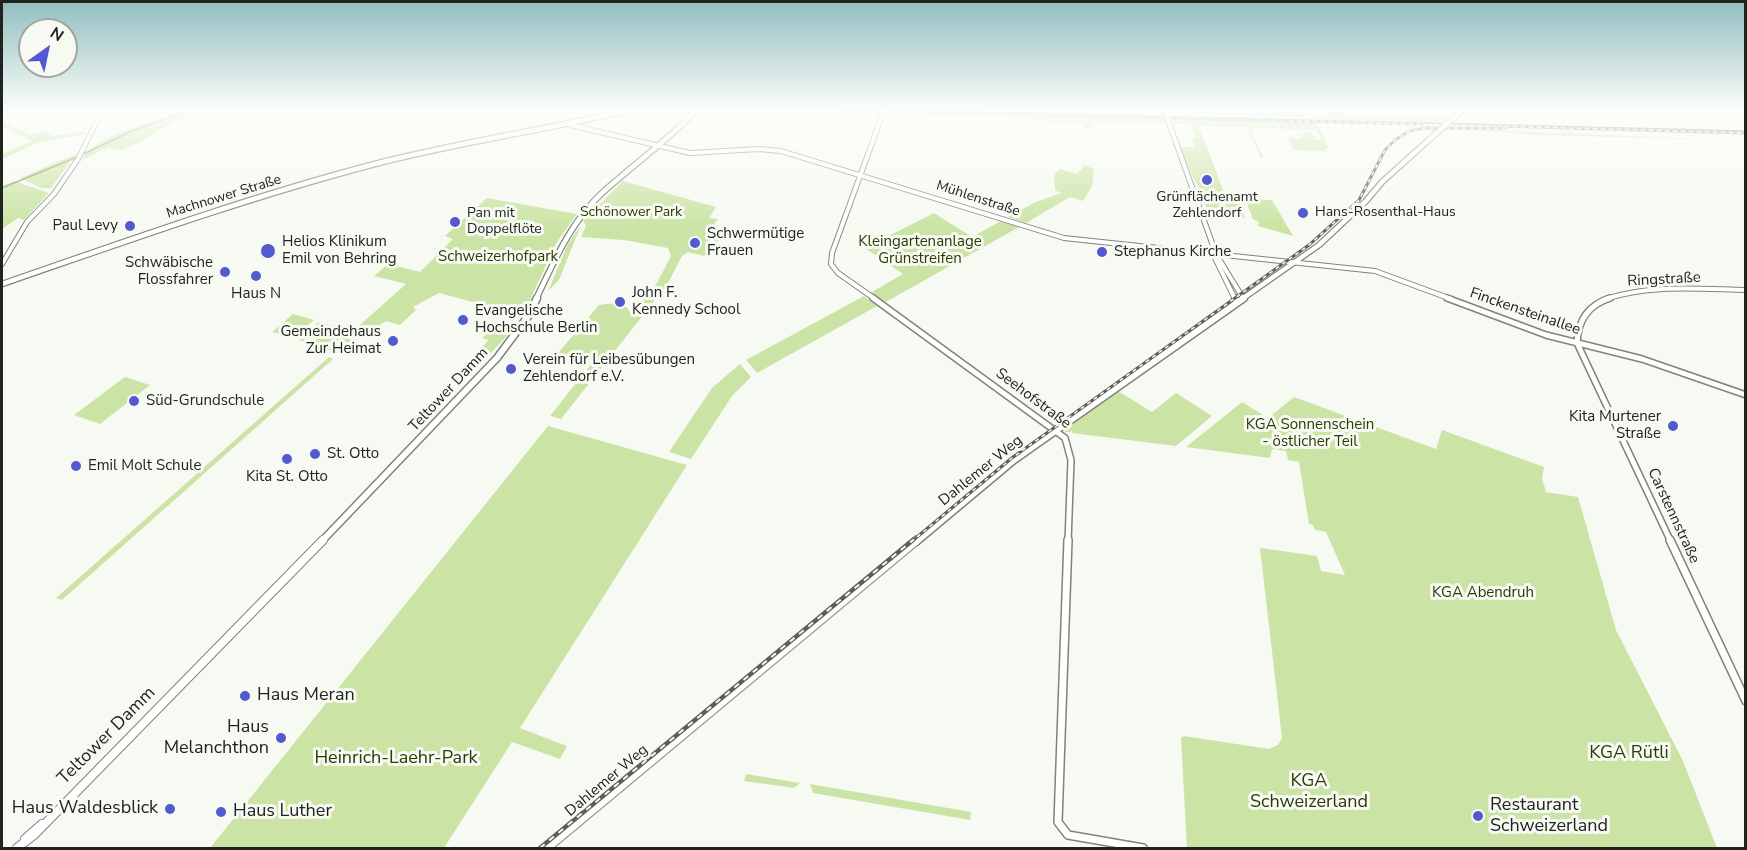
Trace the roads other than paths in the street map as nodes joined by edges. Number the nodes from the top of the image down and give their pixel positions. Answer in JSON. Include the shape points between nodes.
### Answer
{"nodes":[{"id":1,"x":83,"y":149,"type":"edge"},
{"id":2,"x":453,"y":149,"type":"edge"},
{"id":3,"x":657,"y":149,"type":"edge"},
{"id":4,"x":673,"y":149,"type":"edge"},
{"id":5,"x":870,"y":149,"type":"edge"},
{"id":6,"x":1178,"y":149,"type":"edge"},
{"id":7,"x":1419,"y":149,"type":"edge"},
{"id":8,"x":861,"y":174,"type":"junction"},
{"id":9,"x":1216,"y":254,"type":"junction"},
{"id":10,"x":1294,"y":262,"type":"junction"},
{"id":11,"x":2,"y":264,"type":"edge"},
{"id":12,"x":2,"y":284,"type":"edge"},
{"id":13,"x":1746,"y":290,"type":"edge"},
{"id":14,"x":1240,"y":301,"type":"junction"},
{"id":15,"x":1577,"y":343,"type":"junction"},
{"id":16,"x":1746,"y":396,"type":"edge"},
{"id":17,"x":1056,"y":430,"type":"junction"},
{"id":18,"x":1746,"y":701,"type":"edge"},
{"id":19,"x":17,"y":849,"type":"edge"},
{"id":20,"x":547,"y":849,"type":"edge"},
{"id":21,"x":1143,"y":849,"type":"edge"}],
"edges":[{"from":1,"to":11,"type":"street","via":[[54,194],[27,222]]},
{"from":2,"to":12,"type":"main road","name":"Machnower Straße","via":[[368,166]]},
{"from":3,"to":19,"type":"main road","name":"Teltower Damm","via":[[600,195],[580,218],[514,337],[345,519]]},
{"from":4,"to":8,"type":"street","name":"Mühlenstraße","via":[[700,154],[775,149]]},
{"from":5,"to":8,"type":"street","name":"Seehofstraße"},
{"from":6,"to":9,"type":"street","bridge":true},
{"from":7,"to":10,"type":"main road","name":"Dahlemer Weg","bridge":true,"via":[[1331,234]]},
{"from":8,"to":9,"type":"street","name":"Mühlenstraße","via":[[1064,238]]},
{"from":8,"to":17,"type":"street","name":"Seehofstraße","via":[[831,257],[833,269]]},
{"from":9,"to":10,"type":"street","name":"Mühlenstraße"},
{"from":9,"to":14,"type":"street","via":[[1221,272]]},
{"from":10,"to":14,"type":"main road","name":"Dahlemer Weg"},
{"from":10,"to":15,"type":"street","name":"Finckensteinallee","via":[[1383,273]]},
{"from":13,"to":15,"type":"street","name":"Ringstraße","via":[[1632,292],[1605,298],[1583,317]]},
{"from":14,"to":17,"type":"main road","name":"Dahlemer Weg"},
{"from":15,"to":16,"type":"street","name":"Finckensteinallee","via":[[1642,359]]},
{"from":15,"to":18,"type":"street","name":"Carstennstraße"},
{"from":17,"to":20,"type":"main road","name":"Dahlemer Weg","via":[[976,491]]},
{"from":17,"to":21,"type":"street","name":"Seehofstraße","via":[[1066,441],[1071,457],[1058,817],[1068,836]]}]}
